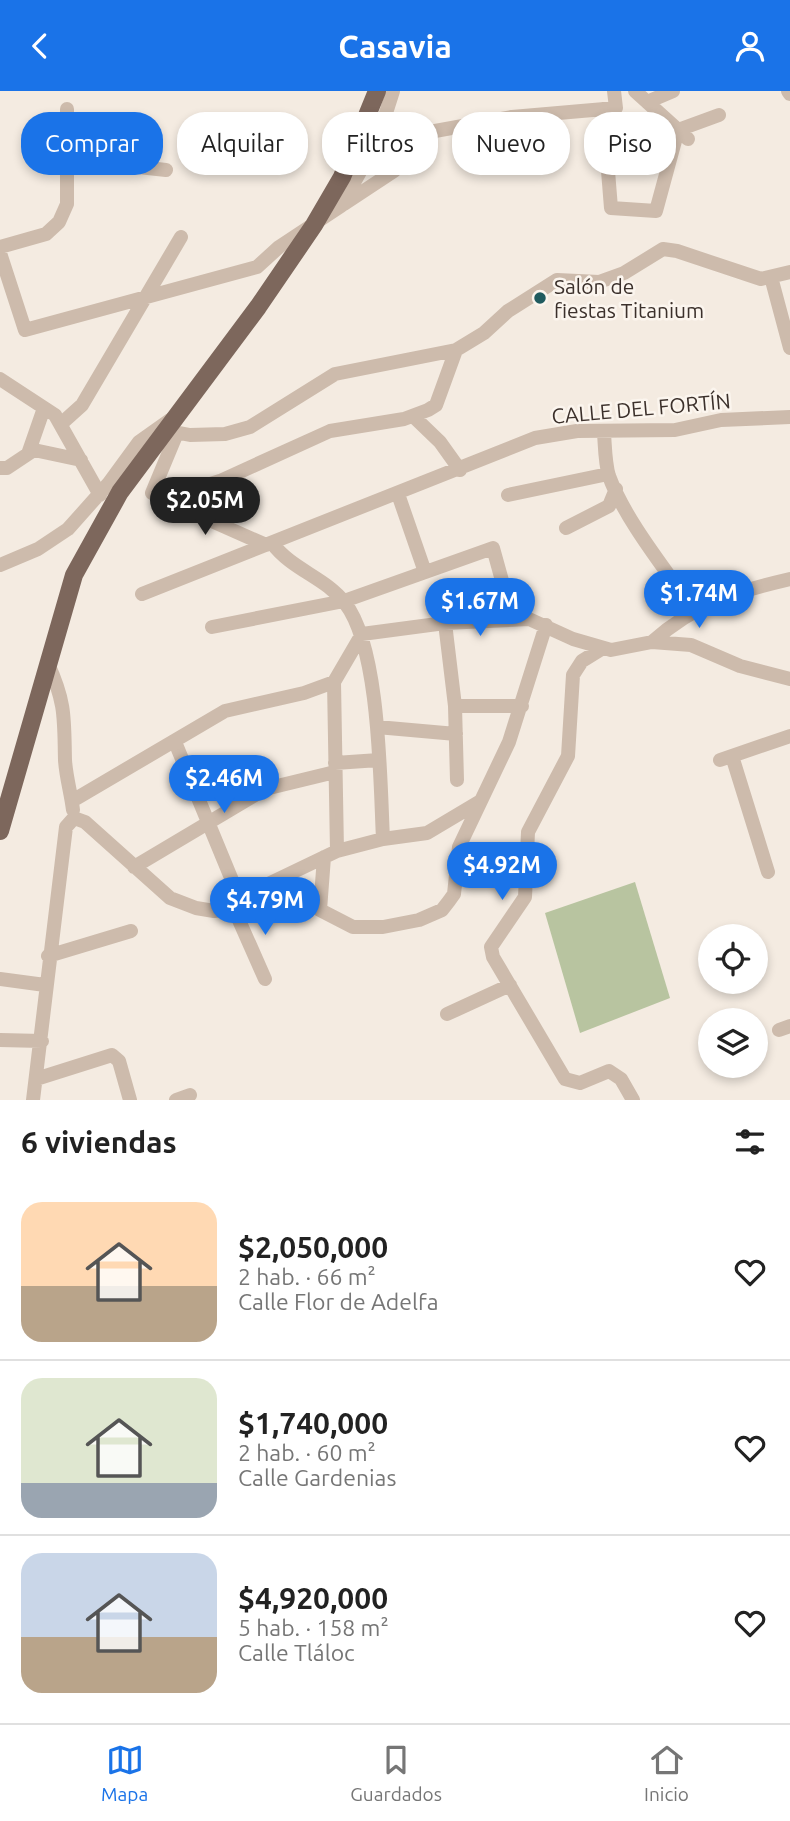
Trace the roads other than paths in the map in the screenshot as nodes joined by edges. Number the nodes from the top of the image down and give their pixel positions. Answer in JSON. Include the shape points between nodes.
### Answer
{"nodes":[{"id":1,"x":377,"y":91,"type":"edge"},
{"id":2,"x":393,"y":91,"type":"edge"},
{"id":3,"x":614,"y":91,"type":"edge"},
{"id":4,"x":635,"y":91,"type":"edge"},
{"id":5,"x":673,"y":91,"type":"edge"},
{"id":6,"x":647,"y":102,"type":"junction"},
{"id":7,"x":610,"y":108,"type":"junction"},
{"id":8,"x":67,"y":109,"type":"dead end"},
{"id":9,"x":67,"y":112,"type":"edge"},
{"id":10,"x":719,"y":115,"type":"dead end"},
{"id":11,"x":683,"y":135,"type":"junction"},
{"id":12,"x":163,"y":170,"type":"edge"},
{"id":13,"x":166,"y":170,"type":"dead end"},
{"id":14,"x":66,"y":175,"type":"edge"},
{"id":15,"x":341,"y":206,"type":"junction"},
{"id":16,"x":314,"y":225,"type":"junction"},
{"id":17,"x":181,"y":237,"type":"dead end"},
{"id":18,"x":0,"y":247,"type":"edge"},
{"id":19,"x":0,"y":253,"type":"edge"},
{"id":20,"x":790,"y":272,"type":"edge"},
{"id":21,"x":771,"y":277,"type":"junction"},
{"id":22,"x":145,"y":298,"type":"junction"},
{"id":23,"x":790,"y":348,"type":"edge"},
{"id":24,"x":456,"y":349,"type":"junction"},
{"id":25,"x":0,"y":379,"type":"edge"},
{"id":26,"x":44,"y":408,"type":"junction"},
{"id":27,"x":413,"y":416,"type":"junction"},
{"id":28,"x":790,"y":417,"type":"edge"},
{"id":29,"x":62,"y":423,"type":"junction"},
{"id":30,"x":172,"y":427,"type":"junction"},
{"id":31,"x":604,"y":433,"type":"junction"},
{"id":32,"x":28,"y":454,"type":"junction"},
{"id":33,"x":81,"y":460,"type":"junction"},
{"id":34,"x":0,"y":468,"type":"edge"},
{"id":35,"x":460,"y":470,"type":"junction"},
{"id":36,"x":608,"y":474,"type":"junction"},
{"id":37,"x":115,"y":487,"type":"junction"},
{"id":38,"x":615,"y":489,"type":"junction"},
{"id":39,"x":181,"y":491,"type":"junction"},
{"id":40,"x":398,"y":494,"type":"junction"},
{"id":41,"x":100,"y":495,"type":"junction"},
{"id":42,"x":508,"y":495,"type":"dead end"},
{"id":43,"x":565,"y":529,"type":"dead end"},
{"id":44,"x":269,"y":544,"type":"junction"},
{"id":45,"x":0,"y":565,"type":"edge"},
{"id":46,"x":425,"y":572,"type":"junction"},
{"id":47,"x":790,"y":579,"type":"edge"},
{"id":48,"x":142,"y":594,"type":"dead end"},
{"id":49,"x":344,"y":601,"type":"junction"},
{"id":50,"x":693,"y":609,"type":"junction"},
{"id":51,"x":512,"y":617,"type":"junction"},
{"id":52,"x":444,"y":623,"type":"junction"},
{"id":53,"x":546,"y":625,"type":"junction"},
{"id":54,"x":212,"y":627,"type":"dead end"},
{"id":55,"x":362,"y":634,"type":"junction"},
{"id":56,"x":652,"y":642,"type":"junction"},
{"id":57,"x":603,"y":647,"type":"junction"},
{"id":58,"x":48,"y":664,"type":"junction"},
{"id":59,"x":790,"y":679,"type":"edge"},
{"id":60,"x":334,"y":682,"type":"junction"},
{"id":61,"x":455,"y":706,"type":"junction"},
{"id":62,"x":522,"y":706,"type":"junction"},
{"id":63,"x":377,"y":727,"type":"junction"},
{"id":64,"x":456,"y":734,"type":"junction"},
{"id":65,"x":790,"y":736,"type":"edge"},
{"id":66,"x":175,"y":742,"type":"junction"},
{"id":67,"x":379,"y":760,"type":"junction"},
{"id":68,"x":335,"y":767,"type":"junction"},
{"id":69,"x":457,"y":780,"type":"dead end"},
{"id":70,"x":72,"y":801,"type":"junction"},
{"id":71,"x":479,"y":802,"type":"junction"},
{"id":72,"x":74,"y":818,"type":"junction"},
{"id":73,"x":208,"y":823,"type":"junction"},
{"id":74,"x":0,"y":831,"type":"edge"},
{"id":75,"x":383,"y":839,"type":"junction"},
{"id":76,"x":330,"y":854,"type":"junction"},
{"id":77,"x":134,"y":867,"type":"junction"},
{"id":78,"x":768,"y":872,"type":"dead end"},
{"id":79,"x":237,"y":905,"type":"junction"},
{"id":80,"x":131,"y":931,"type":"dead end"},
{"id":81,"x":48,"y":956,"type":"junction"},
{"id":82,"x":0,"y":979,"type":"edge"},
{"id":83,"x":265,"y":979,"type":"dead end"},
{"id":84,"x":45,"y":985,"type":"junction"},
{"id":85,"x":510,"y":985,"type":"junction"},
{"id":86,"x":447,"y":1014,"type":"dead end"},
{"id":87,"x":0,"y":1040,"type":"edge"},
{"id":88,"x":42,"y":1041,"type":"junction"},
{"id":89,"x":36,"y":1079,"type":"junction"},
{"id":90,"x":33,"y":1100,"type":"edge"},
{"id":91,"x":130,"y":1100,"type":"edge"},
{"id":92,"x":632,"y":1100,"type":"edge"}],
"edges":[{"from":1,"to":16,"type":"main road","via":[[342,177]]},
{"from":2,"to":15,"type":"street","via":[[377,141]]},
{"from":3,"to":7,"type":"street"},
{"from":4,"to":6,"type":"street"},
{"from":5,"to":6,"type":"street"},
{"from":6,"to":11,"type":"street"},
{"from":7,"to":11,"type":"street","via":[[611,208],[656,211]]},
{"from":7,"to":15,"type":"street","via":[[420,132],[408,142],[394,171]]},
{"from":8,"to":9,"type":"street"},
{"from":10,"to":11,"type":"street"},
{"from":12,"to":13,"type":"street"},
{"from":14,"to":18,"type":"street","via":[[67,204],[59,222],[46,234]]},
{"from":15,"to":16,"type":"street"},
{"from":16,"to":22,"type":"street","via":[[257,267]]},
{"from":16,"to":30,"type":"main road"},
{"from":17,"to":22,"type":"street"},
{"from":19,"to":22,"type":"street","via":[[25,330]]},
{"from":20,"to":21,"type":"street"},
{"from":21,"to":23,"type":"street"},
{"from":21,"to":24,"type":"street","via":[[761,279],[663,250],[599,282],[557,280]]},
{"from":22,"to":29,"type":"street","via":[[82,405]]},
{"from":24,"to":27,"type":"street","via":[[436,405]]},
{"from":24,"to":30,"type":"street","via":[[335,374],[250,427],[225,434]]},
{"from":25,"to":26,"type":"street"},
{"from":26,"to":29,"type":"street"},
{"from":26,"to":32,"type":"street"},
{"from":27,"to":35,"type":"street"},
{"from":27,"to":39,"type":"street","via":[[330,431],[220,481]]},
{"from":28,"to":31,"type":"street","name":"CALLE DEL FORTÍN"},
{"from":29,"to":33,"type":"street"},
{"from":30,"to":37,"type":"main road"},
{"from":30,"to":39,"type":"street","via":[[152,492]]},
{"from":31,"to":35,"type":"street","name":"CALLE DEL FORTÍN","via":[[577,431],[535,439]]},
{"from":31,"to":36,"type":"street"},
{"from":32,"to":33,"type":"street","via":[[40,450]]},
{"from":32,"to":34,"type":"street"},
{"from":33,"to":41,"type":"street"},
{"from":35,"to":40,"type":"street","name":"CALLE DEL FORTÍN"},
{"from":36,"to":38,"type":"street"},
{"from":36,"to":42,"type":"street"},
{"from":37,"to":41,"type":"street"},
{"from":37,"to":58,"type":"main road","via":[[74,575]]},
{"from":38,"to":43,"type":"street","via":[[610,506]]},
{"from":38,"to":50,"type":"street"},
{"from":39,"to":44,"type":"street","via":[[194,513]]},
{"from":40,"to":44,"type":"street","name":"CALLE DEL FORTÍN"},
{"from":40,"to":46,"type":"street"},
{"from":41,"to":45,"type":"street","via":[[68,529],[38,549]]},
{"from":44,"to":48,"type":"street","name":"CALLE DEL FORTÍN"},
{"from":44,"to":49,"type":"street"},
{"from":46,"to":49,"type":"street"},
{"from":46,"to":51,"type":"street","via":[[496,549]]},
{"from":47,"to":50,"type":"street"},
{"from":49,"to":54,"type":"street"},
{"from":49,"to":55,"type":"street"},
{"from":50,"to":56,"type":"street"},
{"from":51,"to":52,"type":"street"},
{"from":51,"to":53,"type":"street"},
{"from":52,"to":55,"type":"street"},
{"from":52,"to":61,"type":"street"},
{"from":53,"to":57,"type":"street"},
{"from":53,"to":62,"type":"street"},
{"from":55,"to":60,"type":"street"},
{"from":55,"to":63,"type":"street"},
{"from":56,"to":57,"type":"street","via":[[611,650]]},
{"from":56,"to":59,"type":"street","via":[[691,645],[740,666]]},
{"from":57,"to":85,"type":"street","via":[[582,661],[573,675],[568,757],[528,832],[522,905],[491,947]]},
{"from":58,"to":70,"type":"street","via":[[60,690],[66,721],[65,762]]},
{"from":58,"to":74,"type":"main road"},
{"from":60,"to":66,"type":"street","via":[[225,711]]},
{"from":60,"to":68,"type":"street"},
{"from":61,"to":62,"type":"street"},
{"from":61,"to":64,"type":"street"},
{"from":62,"to":71,"type":"street"},
{"from":63,"to":64,"type":"street"},
{"from":63,"to":67,"type":"street"},
{"from":64,"to":69,"type":"street"},
{"from":65,"to":78,"type":"street","via":[[726,758]]},
{"from":66,"to":70,"type":"street"},
{"from":66,"to":73,"type":"street"},
{"from":67,"to":68,"type":"street"},
{"from":67,"to":75,"type":"street"},
{"from":68,"to":73,"type":"street","via":[[265,789]]},
{"from":68,"to":76,"type":"street"},
{"from":70,"to":72,"type":"street"},
{"from":71,"to":75,"type":"street","via":[[426,833]]},
{"from":71,"to":76,"type":"street","via":[[459,848],[454,894],[442,910],[419,920],[353,927],[320,910]]},
{"from":72,"to":77,"type":"street","via":[[86,822]]},
{"from":72,"to":81,"type":"street","via":[[66,827]]},
{"from":73,"to":77,"type":"street"},
{"from":73,"to":79,"type":"street"},
{"from":75,"to":76,"type":"street"},
{"from":76,"to":79,"type":"street","via":[[262,887]]},
{"from":77,"to":79,"type":"street","via":[[170,898],[196,908]]},
{"from":79,"to":83,"type":"street"},
{"from":80,"to":81,"type":"street"},
{"from":81,"to":84,"type":"street"},
{"from":82,"to":84,"type":"street"},
{"from":84,"to":88,"type":"street"},
{"from":85,"to":86,"type":"street"},
{"from":85,"to":92,"type":"street","via":[[565,1079],[580,1083],[609,1071],[621,1079]]},
{"from":87,"to":88,"type":"street"},
{"from":88,"to":89,"type":"street"},
{"from":89,"to":90,"type":"street"},
{"from":89,"to":91,"type":"street","via":[[112,1055],[119,1062]]}]}
